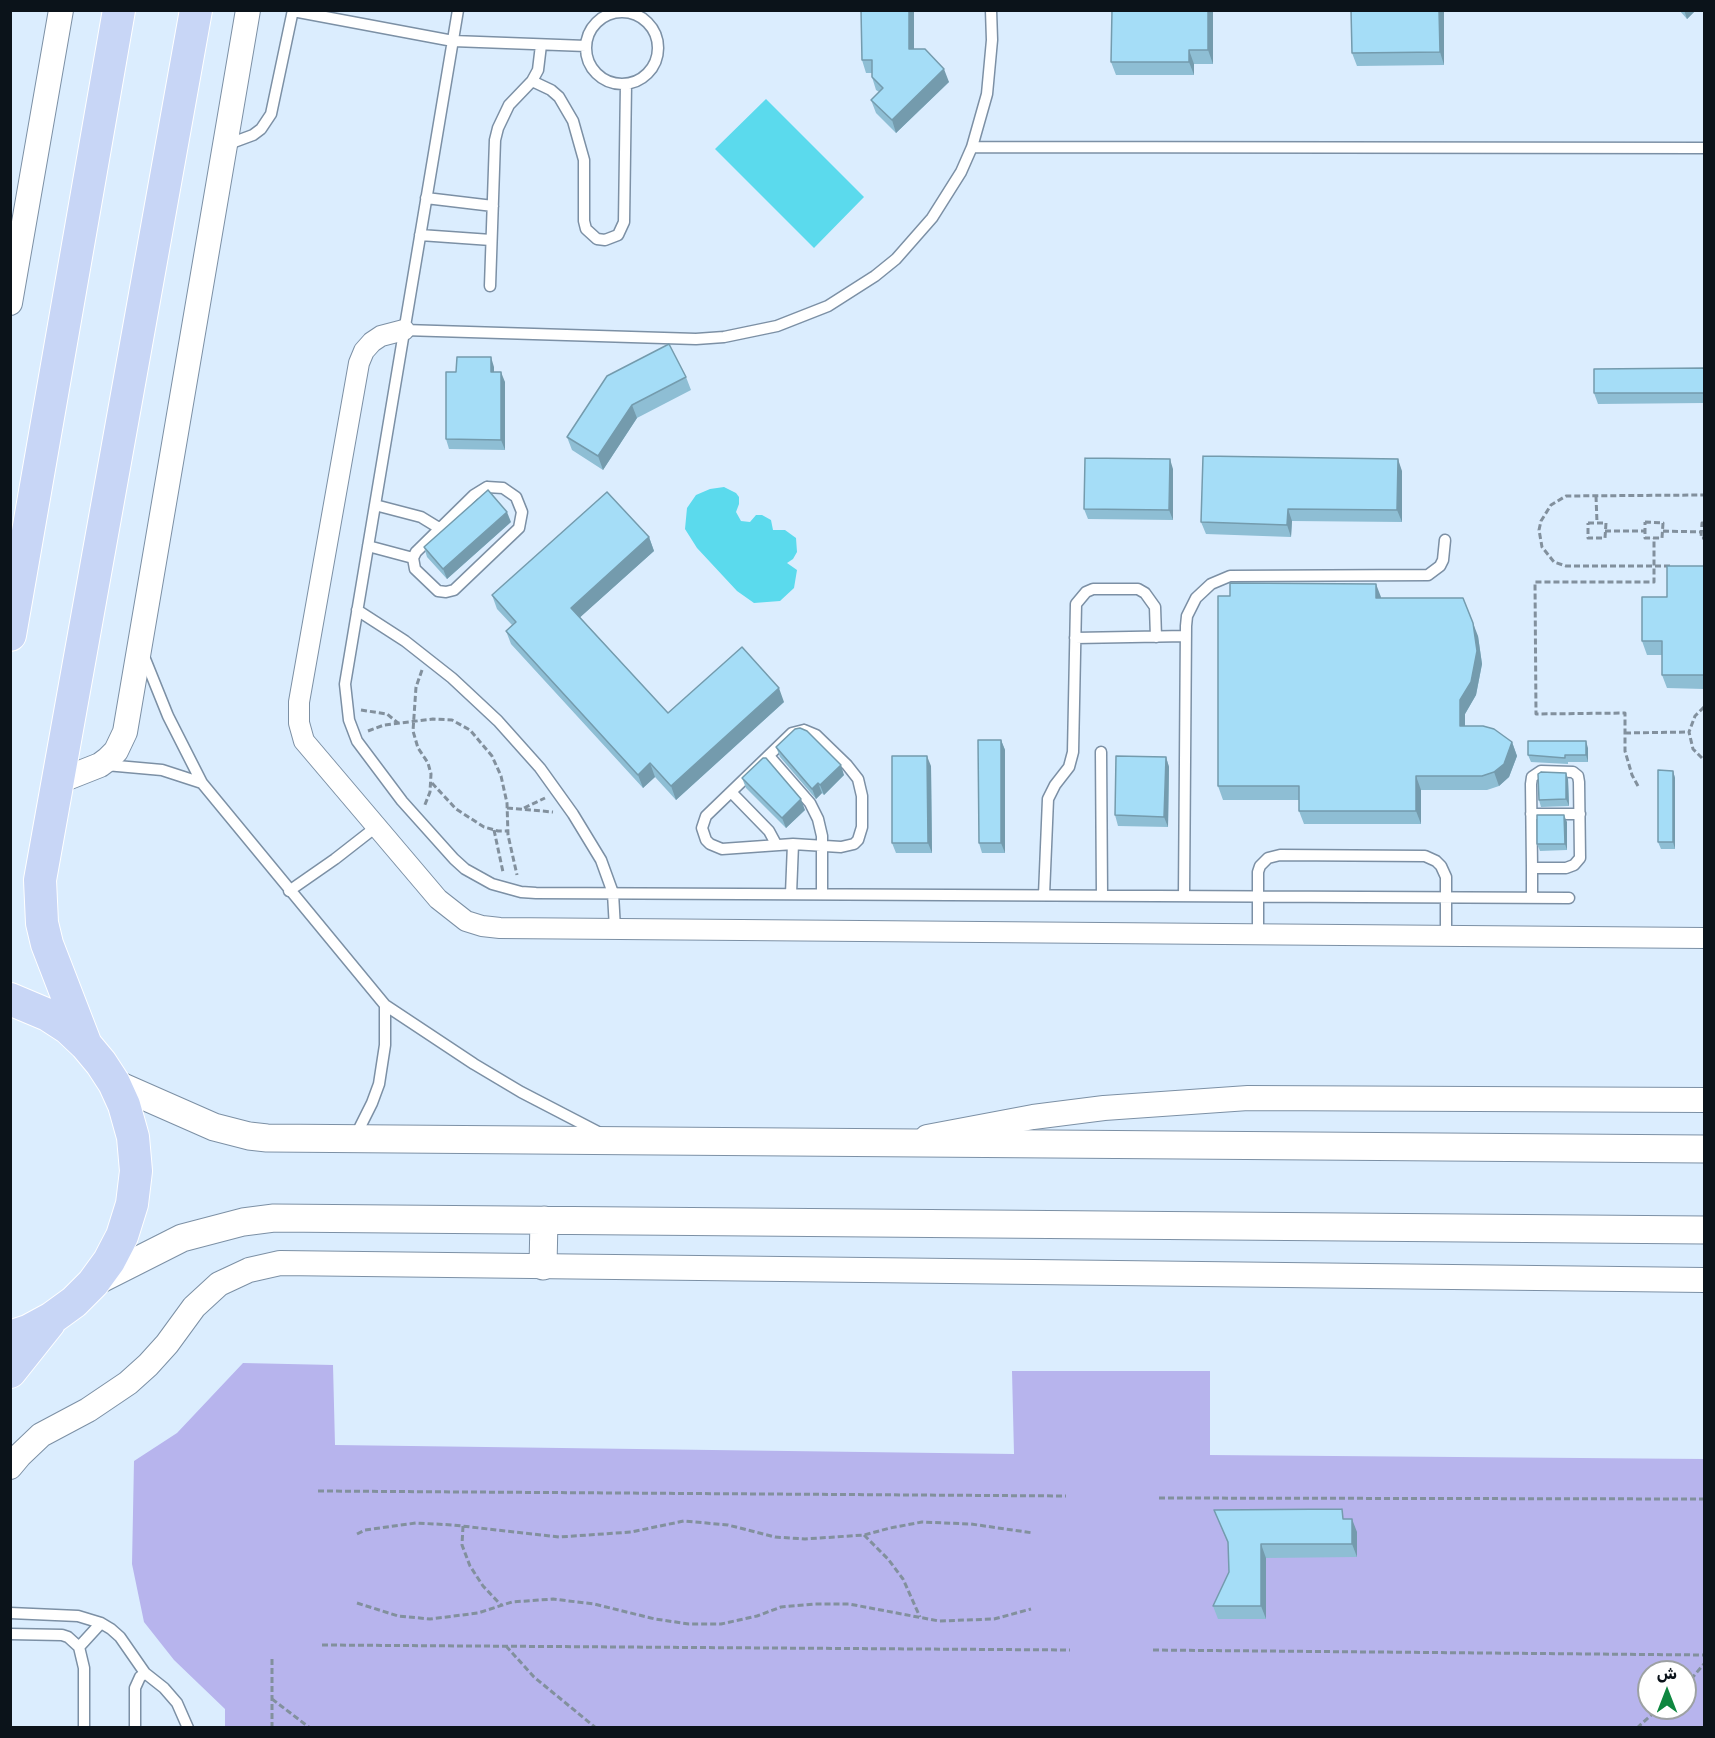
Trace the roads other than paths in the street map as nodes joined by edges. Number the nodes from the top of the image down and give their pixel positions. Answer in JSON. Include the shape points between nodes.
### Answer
{"nodes":[{"id":1,"x":61,"y":10,"type":"edge"},
{"id":2,"x":119,"y":10,"type":"edge"},
{"id":3,"x":196,"y":10,"type":"edge"},
{"id":4,"x":248,"y":10,"type":"edge"},
{"id":5,"x":458,"y":10,"type":"edge"},
{"id":6,"x":991,"y":10,"type":"edge"},
{"id":7,"x":293,"y":11,"type":"edge"},
{"id":8,"x":453,"y":41,"type":"junction"},
{"id":9,"x":541,"y":45,"type":"junction"},
{"id":10,"x":586,"y":46,"type":"junction"},
{"id":11,"x":532,"y":81,"type":"junction"},
{"id":12,"x":626,"y":84,"type":"junction"},
{"id":13,"x":225,"y":145,"type":"junction"},
{"id":14,"x":972,"y":147,"type":"junction"},
{"id":15,"x":1704,"y":148,"type":"edge"},
{"id":16,"x":426,"y":198,"type":"junction"},
{"id":17,"x":493,"y":206,"type":"junction"},
{"id":18,"x":420,"y":234,"type":"junction"},
{"id":19,"x":491,"y":240,"type":"junction"},
{"id":20,"x":490,"y":286,"type":"dead end"},
{"id":21,"x":10,"y":303,"type":"edge"},
{"id":22,"x":404,"y":330,"type":"junction"},
{"id":23,"x":375,"y":505,"type":"junction"},
{"id":24,"x":439,"y":528,"type":"junction"},
{"id":25,"x":1445,"y":540,"type":"dead end"},
{"id":26,"x":368,"y":546,"type":"junction"},
{"id":27,"x":413,"y":558,"type":"junction"},
{"id":28,"x":357,"y":610,"type":"junction"},
{"id":29,"x":10,"y":635,"type":"edge"},
{"id":30,"x":1186,"y":636,"type":"junction"},
{"id":31,"x":1156,"y":637,"type":"junction"},
{"id":32,"x":1075,"y":638,"type":"junction"},
{"id":33,"x":141,"y":647,"type":"junction"},
{"id":34,"x":1101,"y":752,"type":"dead end"},
{"id":35,"x":769,"y":756,"type":"junction"},
{"id":36,"x":100,"y":765,"type":"junction"},
{"id":37,"x":57,"y":782,"type":"junction"},
{"id":38,"x":202,"y":783,"type":"junction"},
{"id":39,"x":731,"y":792,"type":"junction"},
{"id":40,"x":1531,"y":814,"type":"junction"},
{"id":41,"x":1580,"y":814,"type":"junction"},
{"id":42,"x":376,"y":827,"type":"junction"},
{"id":43,"x":776,"y":844,"type":"junction"},
{"id":44,"x":793,"y":844,"type":"junction"},
{"id":45,"x":822,"y":845,"type":"junction"},
{"id":46,"x":1532,"y":868,"type":"junction"},
{"id":47,"x":289,"y":891,"type":"junction"},
{"id":48,"x":613,"y":893,"type":"junction"},
{"id":49,"x":791,"y":894,"type":"junction"},
{"id":50,"x":822,"y":894,"type":"junction"},
{"id":51,"x":1044,"y":895,"type":"junction"},
{"id":52,"x":1102,"y":895,"type":"junction"},
{"id":53,"x":1184,"y":896,"type":"junction"},
{"id":54,"x":1257,"y":896,"type":"junction"},
{"id":55,"x":1446,"y":897,"type":"junction"},
{"id":56,"x":1532,"y":897,"type":"junction"},
{"id":57,"x":1569,"y":897,"type":"dead end"},
{"id":58,"x":615,"y":929,"type":"junction"},
{"id":59,"x":1258,"y":935,"type":"junction"},
{"id":60,"x":1446,"y":936,"type":"junction"},
{"id":61,"x":1704,"y":938,"type":"edge"},
{"id":62,"x":10,"y":999,"type":"edge"},
{"id":63,"x":385,"y":1005,"type":"junction"},
{"id":64,"x":86,"y":1044,"type":"junction"},
{"id":65,"x":114,"y":1083,"type":"junction"},
{"id":66,"x":1704,"y":1100,"type":"edge"},
{"id":67,"x":355,"y":1138,"type":"junction"},
{"id":68,"x":616,"y":1141,"type":"junction"},
{"id":69,"x":891,"y":1144,"type":"junction"},
{"id":70,"x":1704,"y":1149,"type":"edge"},
{"id":71,"x":544,"y":1220,"type":"junction"},
{"id":72,"x":1704,"y":1230,"type":"edge"},
{"id":73,"x":543,"y":1266,"type":"junction"},
{"id":74,"x":1704,"y":1280,"type":"edge"},
{"id":75,"x":93,"y":1283,"type":"junction"},
{"id":76,"x":52,"y":1318,"type":"junction"},
{"id":77,"x":10,"y":1337,"type":"edge"},
{"id":78,"x":10,"y":1372,"type":"edge"},
{"id":79,"x":10,"y":1467,"type":"edge"},
{"id":80,"x":10,"y":1613,"type":"edge"},
{"id":81,"x":101,"y":1623,"type":"junction"},
{"id":82,"x":10,"y":1635,"type":"edge"},
{"id":83,"x":79,"y":1647,"type":"junction"},
{"id":84,"x":145,"y":1673,"type":"junction"},
{"id":85,"x":84,"y":1728,"type":"edge"},
{"id":86,"x":135,"y":1728,"type":"edge"},
{"id":87,"x":188,"y":1728,"type":"edge"}],
"edges":[{"from":1,"to":21,"type":"street"},
{"from":2,"to":29,"type":"main road"},
{"from":3,"to":37,"type":"main road"},
{"from":4,"to":13,"type":"street"},
{"from":5,"to":8,"type":"lane"},
{"from":6,"to":14,"type":"lane","via":[[991,67]]},
{"from":7,"to":8,"type":"lane"},
{"from":7,"to":13,"type":"lane","via":[[272,114],[253,135]]},
{"from":8,"to":9,"type":"lane"},
{"from":8,"to":16,"type":"lane"},
{"from":9,"to":10,"type":"lane"},
{"from":9,"to":11,"type":"lane","via":[[538,70]]},
{"from":10,"to":12,"type":"lane","via":[[590,66],[597,74],[615,84]]},
{"from":10,"to":12,"type":"lane","via":[[592,27],[608,15],[629,12],[647,22],[657,39],[656,60],[644,76]]},
{"from":11,"to":12,"type":"lane","via":[[551,90],[570,114],[584,160],[586,229],[597,239],[605,240],[618,235],[624,222]]},
{"from":11,"to":17,"type":"lane","via":[[509,105],[498,128]]},
{"from":13,"to":33,"type":"street"},
{"from":14,"to":15,"type":"lane"},
{"from":14,"to":22,"type":"lane","via":[[943,203],[896,259],[836,301],[777,326],[696,339]]},
{"from":16,"to":17,"type":"lane"},
{"from":16,"to":18,"type":"lane"},
{"from":17,"to":19,"type":"lane"},
{"from":18,"to":19,"type":"lane"},
{"from":18,"to":22,"type":"lane"},
{"from":19,"to":20,"type":"lane"},
{"from":22,"to":23,"type":"lane"},
{"from":22,"to":42,"type":"street","via":[[372,342],[359,363],[299,702],[304,741]]},
{"from":23,"to":24,"type":"lane","via":[[421,517]]},
{"from":23,"to":26,"type":"lane"},
{"from":24,"to":27,"type":"lane"},
{"from":24,"to":27,"type":"lane","via":[[487,487],[511,492],[520,505],[522,520],[514,534],[454,590],[442,592],[434,588],[415,569]]},
{"from":25,"to":30,"type":"lane","via":[[1440,566],[1421,576],[1240,575],[1220,579],[1196,598],[1187,616]]},
{"from":26,"to":27,"type":"lane"},
{"from":26,"to":28,"type":"lane"},
{"from":28,"to":48,"type":"lane","via":[[428,658],[520,744],[573,814],[601,860]]},
{"from":28,"to":48,"type":"lane","via":[[346,672],[347,709],[357,741],[386,782],[454,859],[492,884],[521,892]]},
{"from":30,"to":31,"type":"lane"},
{"from":30,"to":53,"type":"lane"},
{"from":31,"to":32,"type":"lane"},
{"from":31,"to":32,"type":"lane","via":[[1155,607],[1145,593],[1130,587],[1101,587],[1086,592],[1076,604]]},
{"from":32,"to":51,"type":"lane","via":[[1073,752],[1069,767],[1048,799]]},
{"from":33,"to":36,"type":"street","via":[[126,732],[116,751]]},
{"from":33,"to":38,"type":"lane","via":[[168,716]]},
{"from":34,"to":52,"type":"lane"},
{"from":35,"to":39,"type":"lane"},
{"from":35,"to":45,"type":"lane","via":[[810,803],[821,827]]},
{"from":35,"to":45,"type":"lane","via":[[792,734],[811,732],[858,779],[862,796],[861,834],[848,846]]},
{"from":36,"to":37,"type":"street"},
{"from":36,"to":38,"type":"lane","via":[[162,770]]},
{"from":37,"to":64,"type":"main road","via":[[43,859],[40,902],[48,944]]},
{"from":38,"to":47,"type":"lane"},
{"from":39,"to":43,"type":"lane","via":[[769,831]]},
{"from":39,"to":43,"type":"lane","via":[[704,822],[706,840],[722,849]]},
{"from":40,"to":41,"type":"lane"},
{"from":40,"to":41,"type":"lane","via":[[1531,780],[1544,770],[1570,771],[1578,776]]},
{"from":40,"to":46,"type":"lane"},
{"from":41,"to":46,"type":"lane","via":[[1578,862],[1566,868]]},
{"from":42,"to":47,"type":"lane"},
{"from":42,"to":58,"type":"street","via":[[438,899],[466,921],[500,928]]},
{"from":43,"to":44,"type":"lane"},
{"from":44,"to":45,"type":"lane"},
{"from":44,"to":49,"type":"lane"},
{"from":45,"to":50,"type":"lane"},
{"from":46,"to":56,"type":"lane"},
{"from":47,"to":63,"type":"lane"},
{"from":48,"to":49,"type":"lane"},
{"from":48,"to":58,"type":"lane"},
{"from":49,"to":50,"type":"lane"},
{"from":50,"to":51,"type":"lane"},
{"from":51,"to":52,"type":"lane"},
{"from":52,"to":53,"type":"lane"},
{"from":53,"to":54,"type":"lane"},
{"from":54,"to":55,"type":"lane"},
{"from":54,"to":55,"type":"lane","via":[[1260,866],[1274,856],[1425,856],[1444,871]]},
{"from":54,"to":59,"type":"lane"},
{"from":55,"to":56,"type":"lane"},
{"from":55,"to":60,"type":"lane"},
{"from":56,"to":57,"type":"lane"},
{"from":58,"to":59,"type":"street"},
{"from":59,"to":60,"type":"street"},
{"from":60,"to":61,"type":"street"},
{"from":62,"to":64,"type":"main road","via":[[48,1015]]},
{"from":63,"to":67,"type":"lane","via":[[385,1045],[379,1084]]},
{"from":63,"to":68,"type":"lane","via":[[521,1092]]},
{"from":64,"to":65,"type":"main road"},
{"from":65,"to":67,"type":"main road","via":[[231,1132],[267,1138]]},
{"from":65,"to":75,"type":"main road","via":[[133,1137],[136,1171],[132,1204],[122,1236]]},
{"from":66,"to":69,"type":"street","via":[[1248,1098],[1033,1117]]},
{"from":67,"to":68,"type":"main road"},
{"from":68,"to":69,"type":"main road"},
{"from":69,"to":70,"type":"main road"},
{"from":71,"to":72,"type":"main road"},
{"from":71,"to":73,"type":"main road"},
{"from":71,"to":75,"type":"main road","via":[[305,1218],[243,1222],[182,1238]]},
{"from":73,"to":74,"type":"street"},
{"from":73,"to":79,"type":"street","via":[[280,1263],[249,1270],[206,1295],[167,1344],[128,1383],[41,1435]]},
{"from":75,"to":76,"type":"main road"},
{"from":76,"to":77,"type":"main road"},
{"from":76,"to":78,"type":"main road"},
{"from":80,"to":81,"type":"lane","via":[[78,1616]]},
{"from":81,"to":83,"type":"lane"},
{"from":81,"to":84,"type":"lane","via":[[120,1637]]},
{"from":82,"to":83,"type":"lane","via":[[55,1633],[68,1637]]},
{"from":83,"to":85,"type":"lane","via":[[84,1668]]},
{"from":84,"to":86,"type":"lane","via":[[135,1688]]},
{"from":84,"to":87,"type":"lane","via":[[177,1703]]}]}
